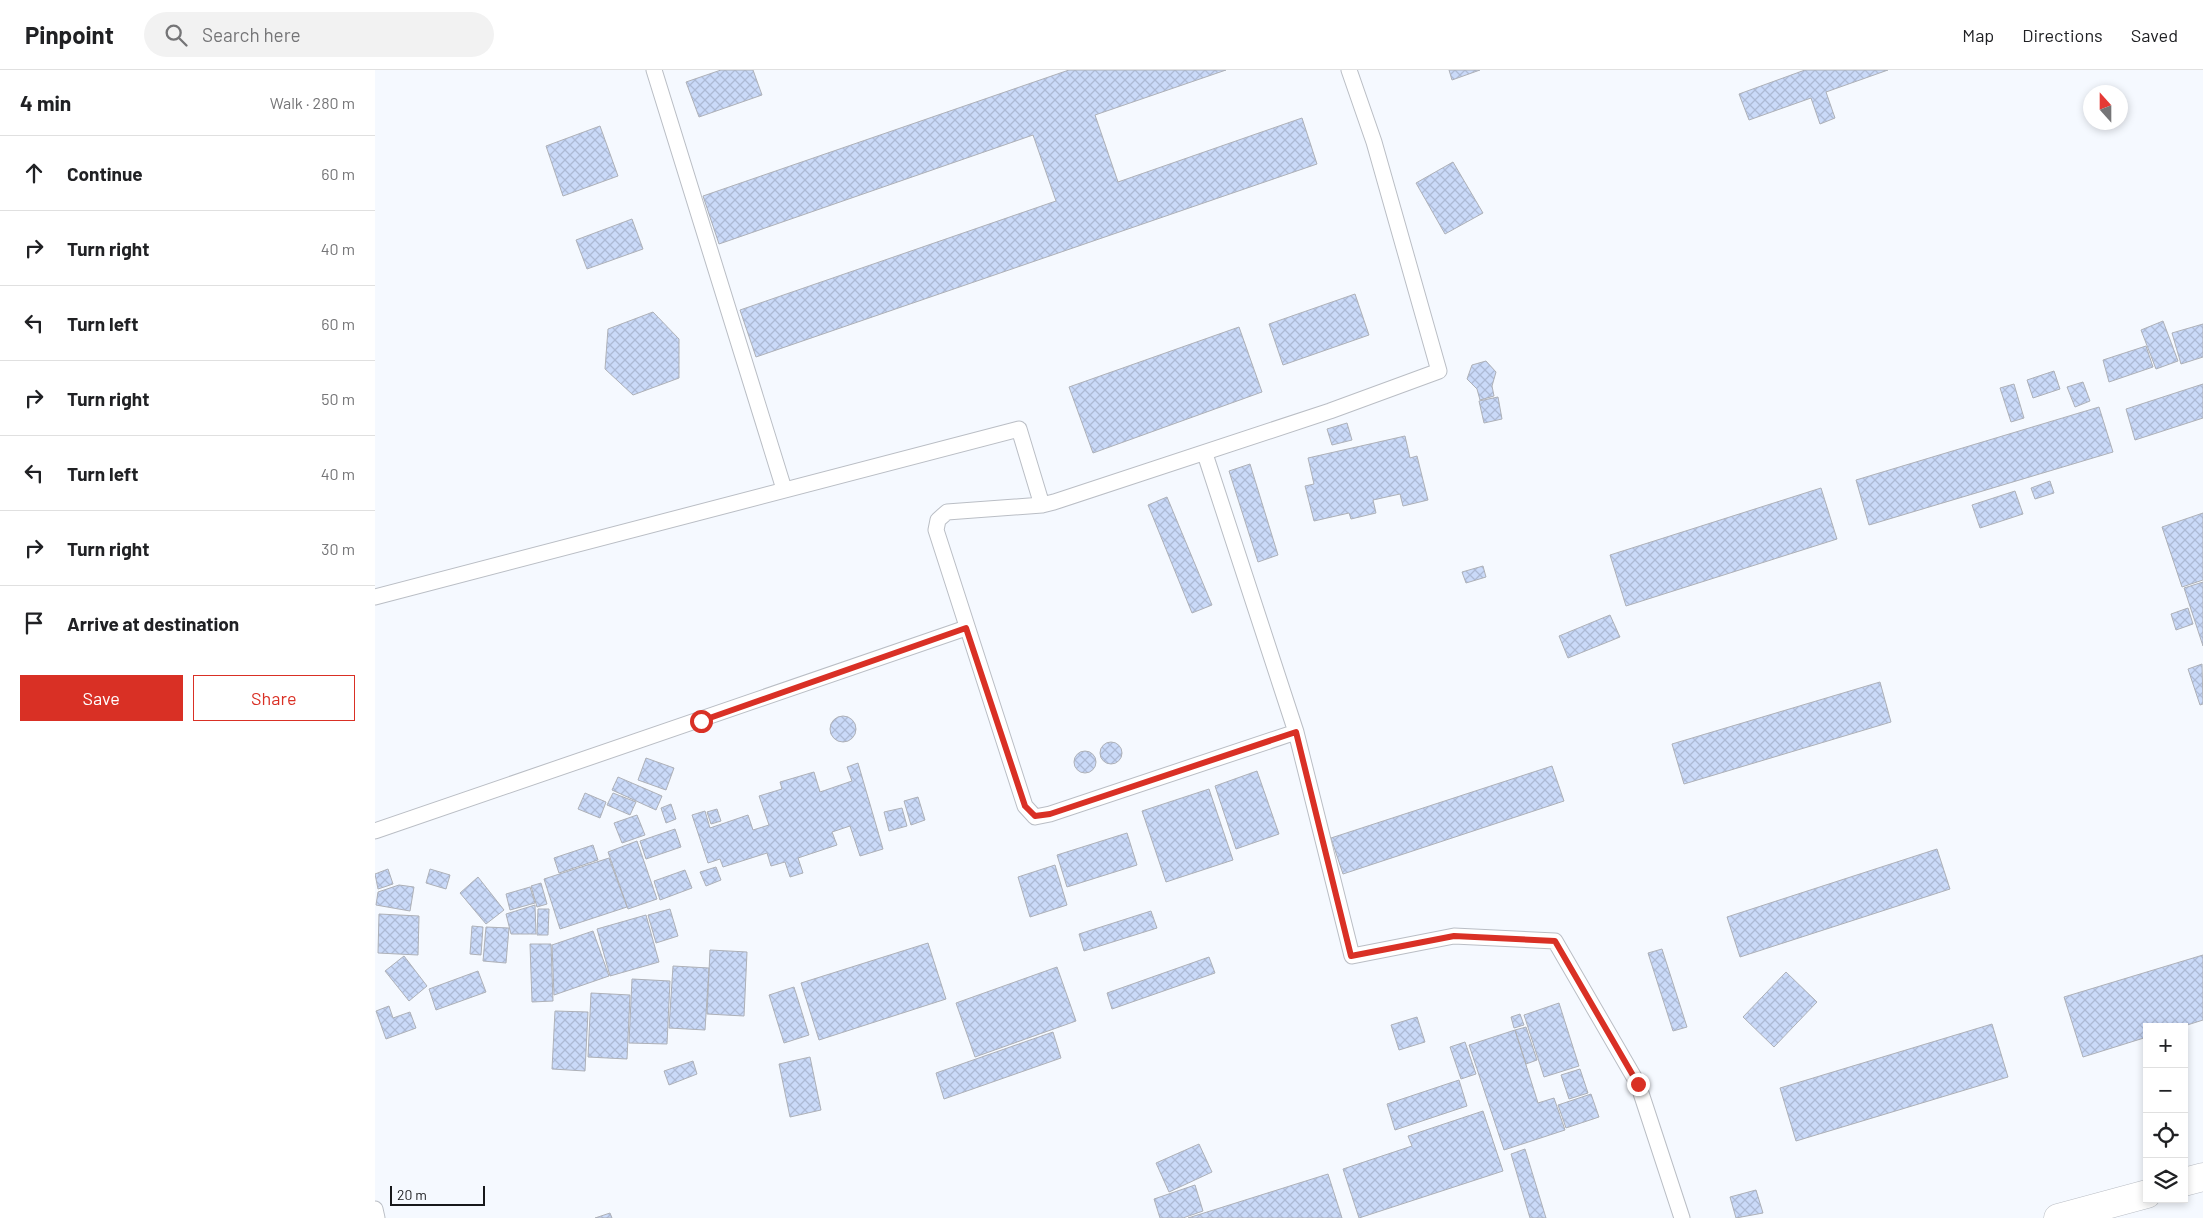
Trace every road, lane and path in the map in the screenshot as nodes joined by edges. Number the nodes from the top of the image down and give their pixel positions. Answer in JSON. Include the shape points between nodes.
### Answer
{"nodes":[{"id":1,"x":655,"y":70,"type":"edge"},
{"id":2,"x":1349,"y":70,"type":"edge"},
{"id":3,"x":1205,"y":454,"type":"junction"},
{"id":4,"x":784,"y":489,"type":"junction"},
{"id":5,"x":1042,"y":505,"type":"junction"},
{"id":6,"x":375,"y":597,"type":"edge"},
{"id":7,"x":966,"y":628,"type":"junction"},
{"id":8,"x":1296,"y":732,"type":"junction"},
{"id":9,"x":375,"y":831,"type":"edge"},
{"id":10,"x":2203,"y":1177,"type":"edge"},
{"id":11,"x":2188,"y":1181,"type":"edge"},
{"id":12,"x":2143,"y":1195,"type":"edge"},
{"id":13,"x":375,"y":1209,"type":"edge"},
{"id":14,"x":2092,"y":1214,"type":"edge"},
{"id":15,"x":377,"y":1218,"type":"edge"},
{"id":16,"x":1682,"y":1218,"type":"edge"},
{"id":17,"x":2058,"y":1218,"type":"edge"}],
"edges":[{"from":1,"to":4,"type":"lane"},
{"from":2,"to":3,"type":"lane","via":[[1374,142],[1439,371]]},
{"from":3,"to":5,"type":"lane"},
{"from":3,"to":8,"type":"lane"},
{"from":4,"to":5,"type":"lane","via":[[1019,429]]},
{"from":4,"to":6,"type":"lane"},
{"from":5,"to":7,"type":"lane","via":[[947,512],[938,520],[936,530]]},
{"from":7,"to":8,"type":"lane","via":[[1025,806],[1035,816],[1050,814]]},
{"from":7,"to":9,"type":"lane"},
{"from":8,"to":16,"type":"lane","via":[[1351,956],[1454,936],[1555,941],[1638,1084]]},
{"from":10,"to":11,"type":"street"},
{"from":12,"to":14,"type":"street"},
{"from":13,"to":15,"type":"lane"},
{"from":14,"to":17,"type":"street"}]}
